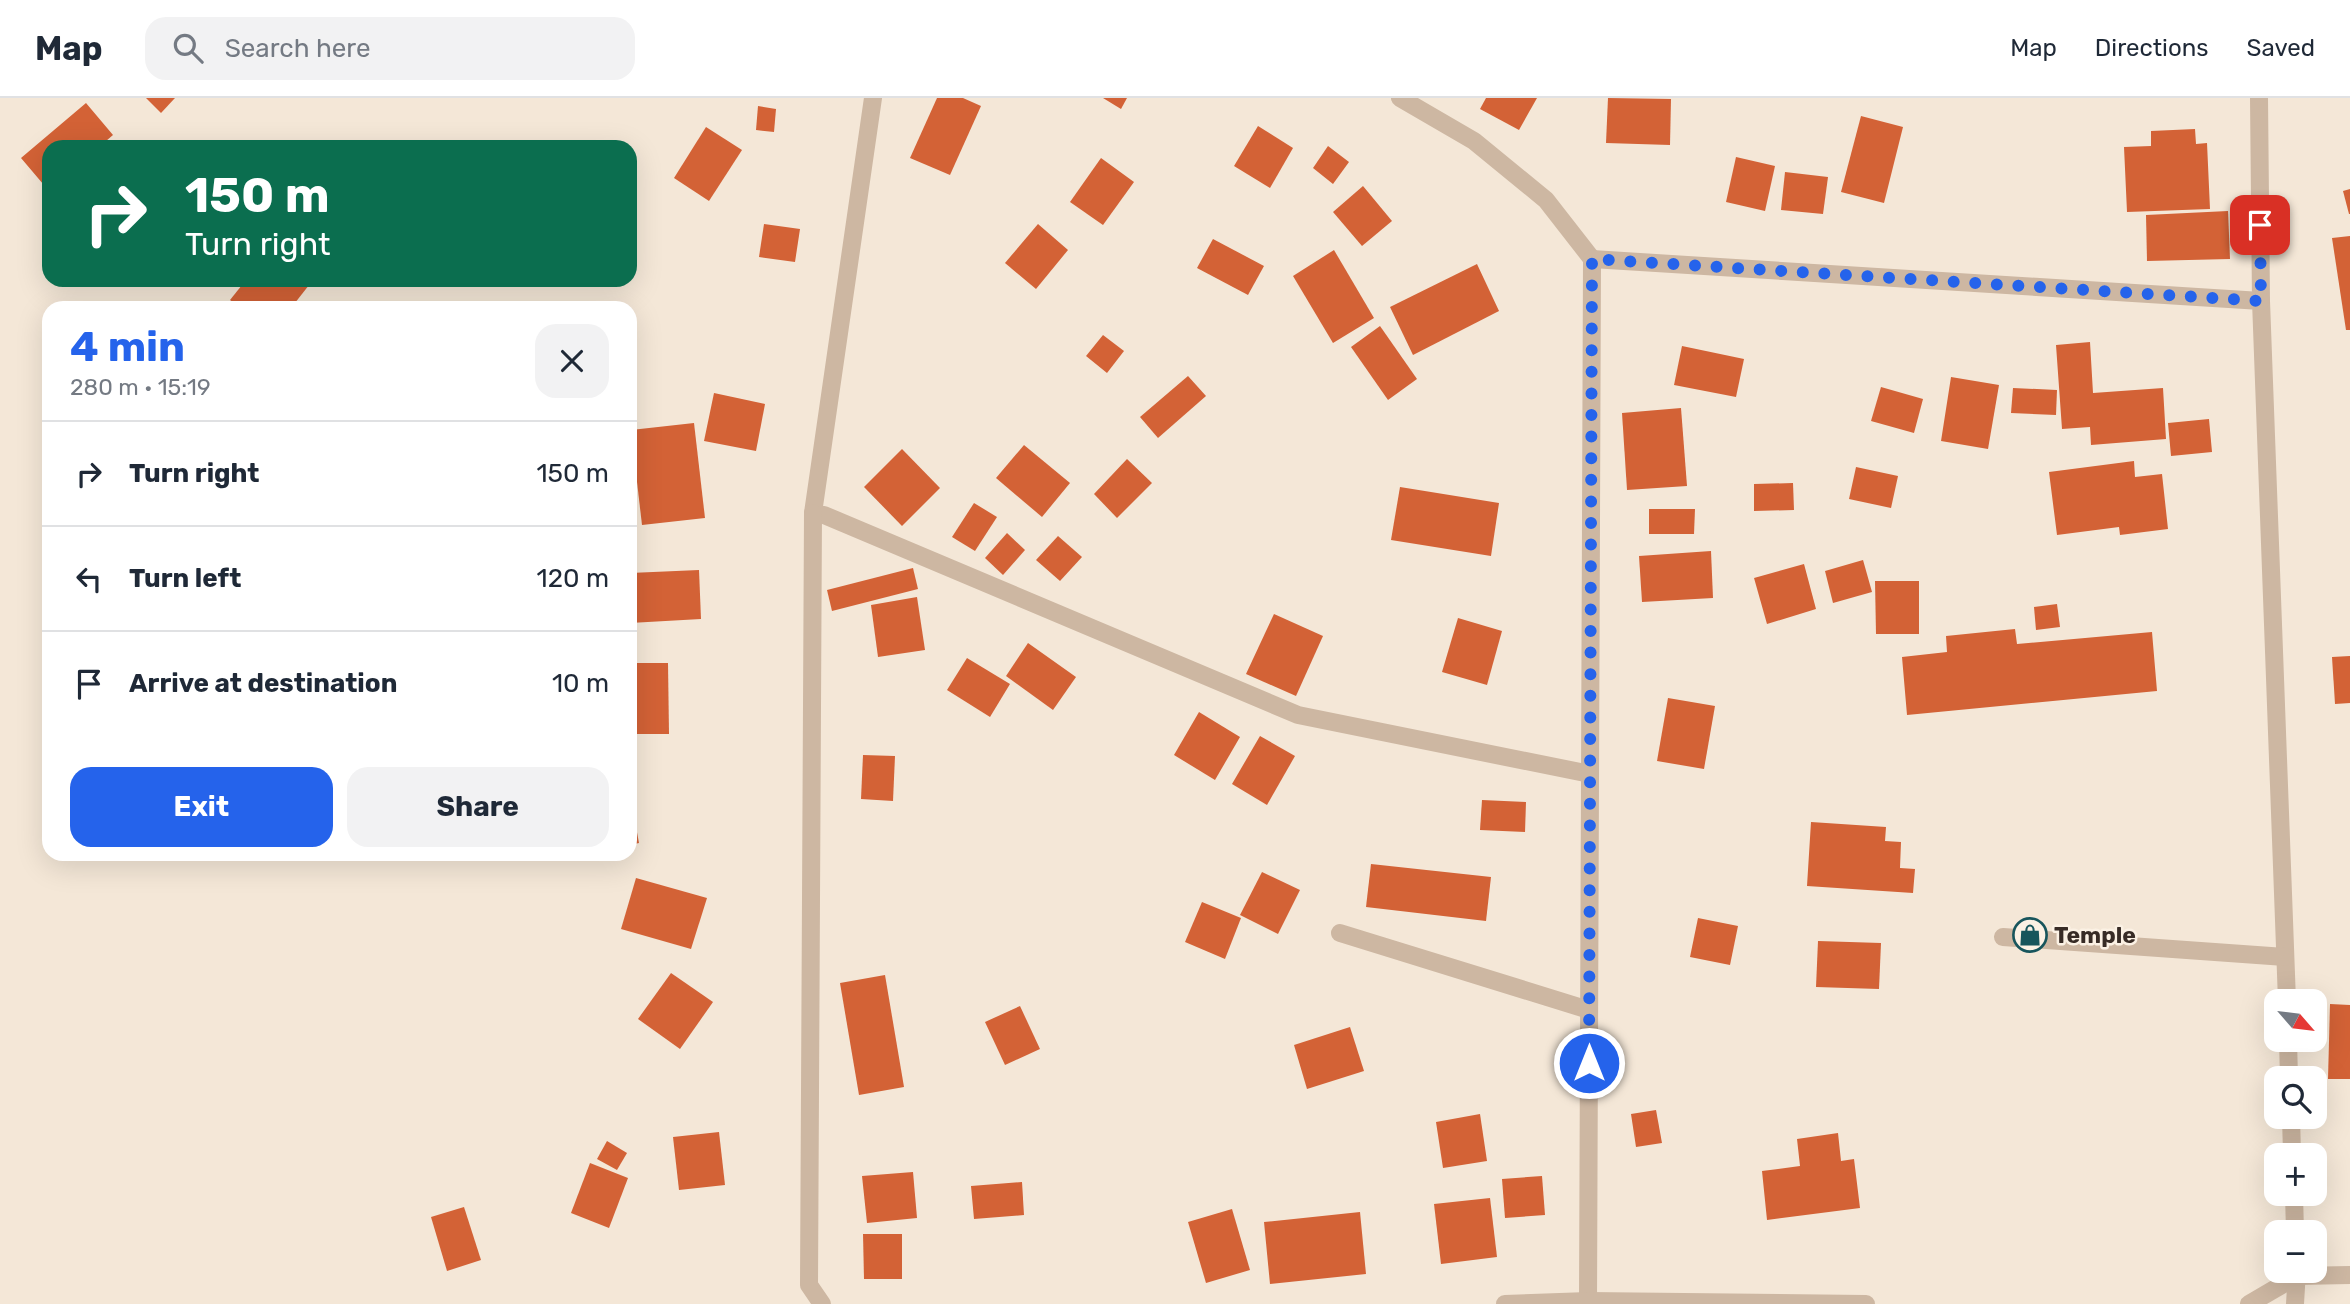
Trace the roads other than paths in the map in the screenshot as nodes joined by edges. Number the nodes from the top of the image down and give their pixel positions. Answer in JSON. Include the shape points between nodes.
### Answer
{"nodes":[{"id":1,"x":873,"y":98,"type":"edge"},
{"id":2,"x":1400,"y":98,"type":"edge"},
{"id":3,"x":2259,"y":98,"type":"edge"},
{"id":4,"x":1592,"y":259,"type":"junction"},
{"id":5,"x":2261,"y":301,"type":"junction"},
{"id":6,"x":813,"y":513,"type":"junction"},
{"id":7,"x":1590,"y":774,"type":"junction"},
{"id":8,"x":1340,"y":933,"type":"dead end"},
{"id":9,"x":2003,"y":937,"type":"dead end"},
{"id":10,"x":2285,"y":957,"type":"junction"},
{"id":11,"x":2286,"y":989,"type":"edge"},
{"id":12,"x":1589,"y":1010,"type":"junction"},
{"id":13,"x":2327,"y":1274,"type":"edge"},
{"id":14,"x":2350,"y":1275,"type":"edge"},
{"id":15,"x":2282,"y":1283,"type":"edge"},
{"id":16,"x":2296,"y":1283,"type":"edge"},
{"id":17,"x":1588,"y":1302,"type":"edge"},
{"id":18,"x":822,"y":1304,"type":"edge"},
{"id":19,"x":1505,"y":1304,"type":"edge"},
{"id":20,"x":1866,"y":1304,"type":"edge"},
{"id":21,"x":2249,"y":1304,"type":"edge"},
{"id":22,"x":2295,"y":1304,"type":"edge"}],
"edges":[{"from":1,"to":6,"type":"street"},
{"from":2,"to":4,"type":"street","via":[[1474,141],[1546,200]]},
{"from":3,"to":5,"type":"street"},
{"from":4,"to":5,"type":"street"},
{"from":4,"to":7,"type":"street"},
{"from":5,"to":10,"type":"street"},
{"from":6,"to":7,"type":"street","via":[[1298,715]]},
{"from":6,"to":18,"type":"street","via":[[809,1285]]},
{"from":7,"to":12,"type":"street"},
{"from":8,"to":12,"type":"street"},
{"from":9,"to":10,"type":"street"},
{"from":10,"to":11,"type":"street"},
{"from":12,"to":17,"type":"street"},
{"from":13,"to":14,"type":"street"},
{"from":15,"to":21,"type":"street"},
{"from":16,"to":22,"type":"street"},
{"from":17,"to":19,"type":"street"},
{"from":17,"to":20,"type":"street"}]}
